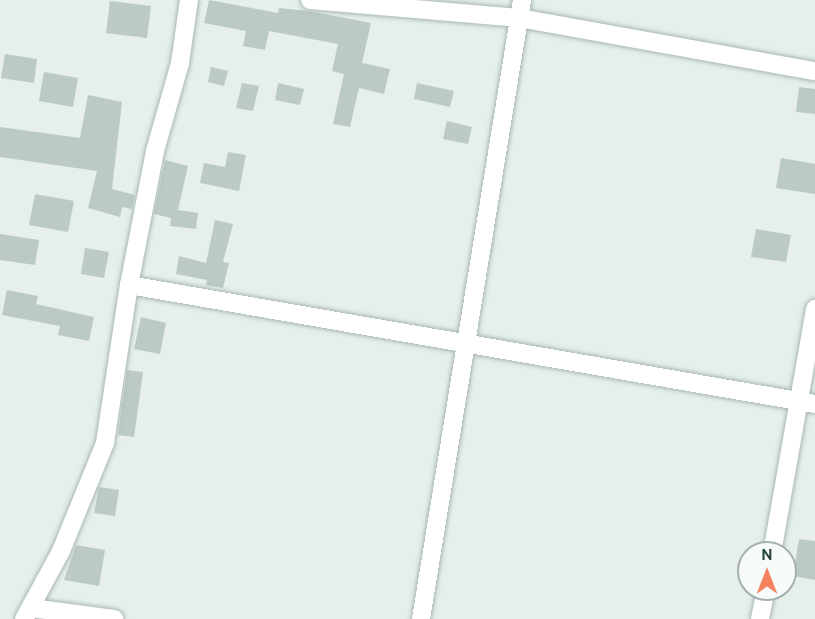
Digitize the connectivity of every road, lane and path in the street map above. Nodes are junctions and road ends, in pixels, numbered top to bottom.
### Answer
1 (189, 0) edge
2 (310, 0) edge
3 (521, 9) edge
4 (815, 71) edge
5 (129, 285) junction
6 (815, 309) edge
7 (464, 345) junction
8 (807, 402) edge
9 (775, 541) edge
10 (764, 601) edge
11 (27, 614) edge
12 (114, 619) edge
13 (421, 619) edge
14 (760, 619) edge

1 - 5 street
2 - 3 street
3 - 4 street
3 - 7 street
5 - 7 street
5 - 11 street
6 - 8 street
7 - 8 street
7 - 13 street
8 - 9 street
10 - 14 street
11 - 12 street

